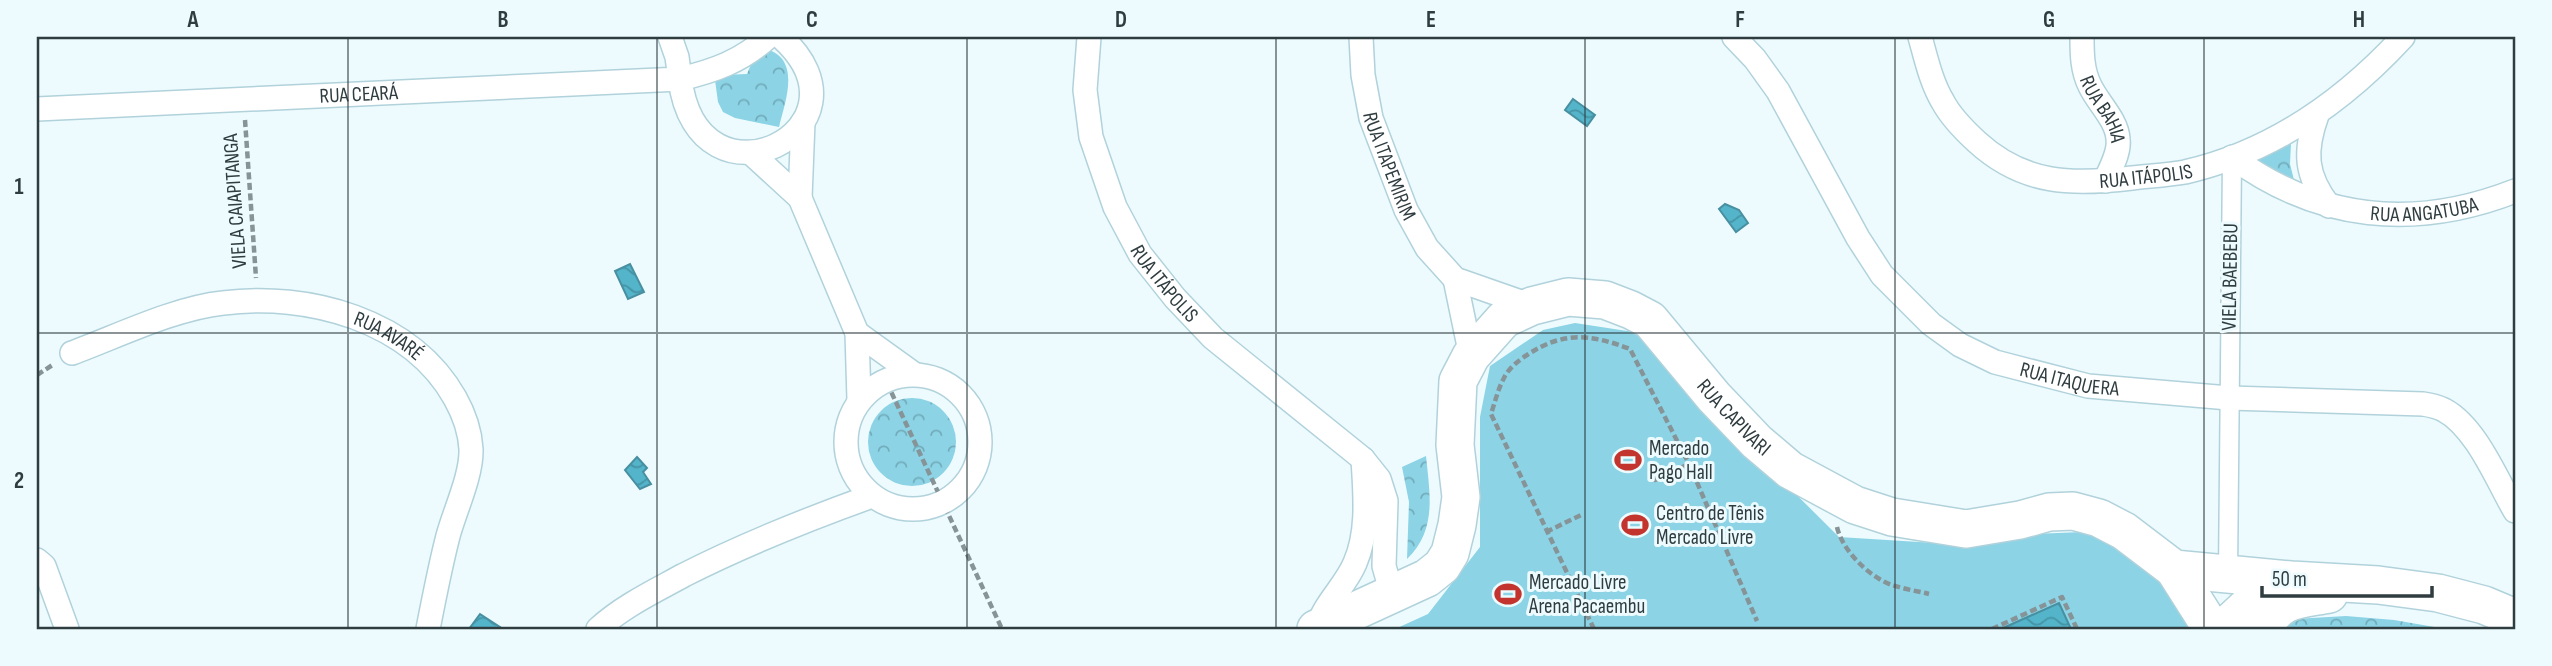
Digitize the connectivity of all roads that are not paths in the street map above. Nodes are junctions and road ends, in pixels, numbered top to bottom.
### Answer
1 (670, 37) edge
2 (768, 37) edge
3 (781, 37) edge
4 (1088, 37) edge
5 (1361, 37) edge
6 (1734, 37) edge
7 (1920, 37) edge
8 (2082, 37) edge
9 (2403, 37) edge
10 (680, 79) junction
11 (37, 109) edge
12 (2318, 115) junction
13 (803, 122) junction
14 (752, 154) junction
15 (2232, 157) junction
16 (2105, 181) junction
17 (2515, 191) edge
18 (800, 198) junction
19 (2329, 206) junction
20 (1455, 279) junction
21 (1532, 306) junction
22 (857, 333) junction
23 (72, 353) dead end
24 (1472, 356) junction
25 (914, 374) junction
26 (2229, 398) junction
27 (859, 400) junction
28 (1363, 460) junction
29 (872, 496) junction
30 (2515, 511) edge
31 (41, 563) edge
32 (2174, 569) junction
33 (2228, 574) junction
34 (2291, 580) junction
35 (2378, 585) junction
36 (1392, 594) junction
37 (37, 598) edge
38 (2515, 618) edge
39 (67, 629) edge
40 (428, 629) edge
41 (598, 629) edge
42 (1316, 629) edge
43 (2212, 629) edge
44 (2222, 629) edge
45 (2263, 629) edge

1 - 10 street
2 - 10 street, RUA CEARÁ
3 - 13 street
4 - 28 street, RUA ITÁPOLIS
5 - 20 street, RUA ITAPEMIRIM
6 - 26 street, RUA ITAQUERA
7 - 16 street, RUA ITÁPOLIS
8 - 16 street, RUA BAHIA
9 - 12 street, RUA ITÁPOLIS
10 - 11 street, RUA CEARÁ
10 - 14 street
12 - 15 street, RUA ITÁPOLIS
12 - 19 street
13 - 14 street
13 - 18 street
14 - 18 street
15 - 16 street, RUA ITÁPOLIS
15 - 19 street, RUA ANGATUBA
15 - 26 street, VIELA BAEBEBU
17 - 19 street, RUA ANGATUBA
18 - 22 street
20 - 21 street, RUA ITAPEMIRIM
20 - 24 street, RUA ITAPEMIRIM
21 - 24 main road, RUA CAPIVARI
21 - 32 main road, RUA CAPIVARI
22 - 25 street
22 - 27 street
23 - 40 street, RUA AVARÉ
24 - 36 main road, RUA CAPIVARI
25 - 27 street
25 - 29 street
26 - 30 street, RUA ITAQUERA
26 - 33 street, VIELA BAEBEBU
27 - 29 street
28 - 36 street, RUA ITÁPOLIS
28 - 42 street
29 - 41 street
31 - 37 street
31 - 39 street
32 - 33 main road
32 - 43 main road
33 - 34 main road
34 - 35 main road
34 - 44 main road
35 - 38 main road
35 - 45 main road
36 - 42 main road

